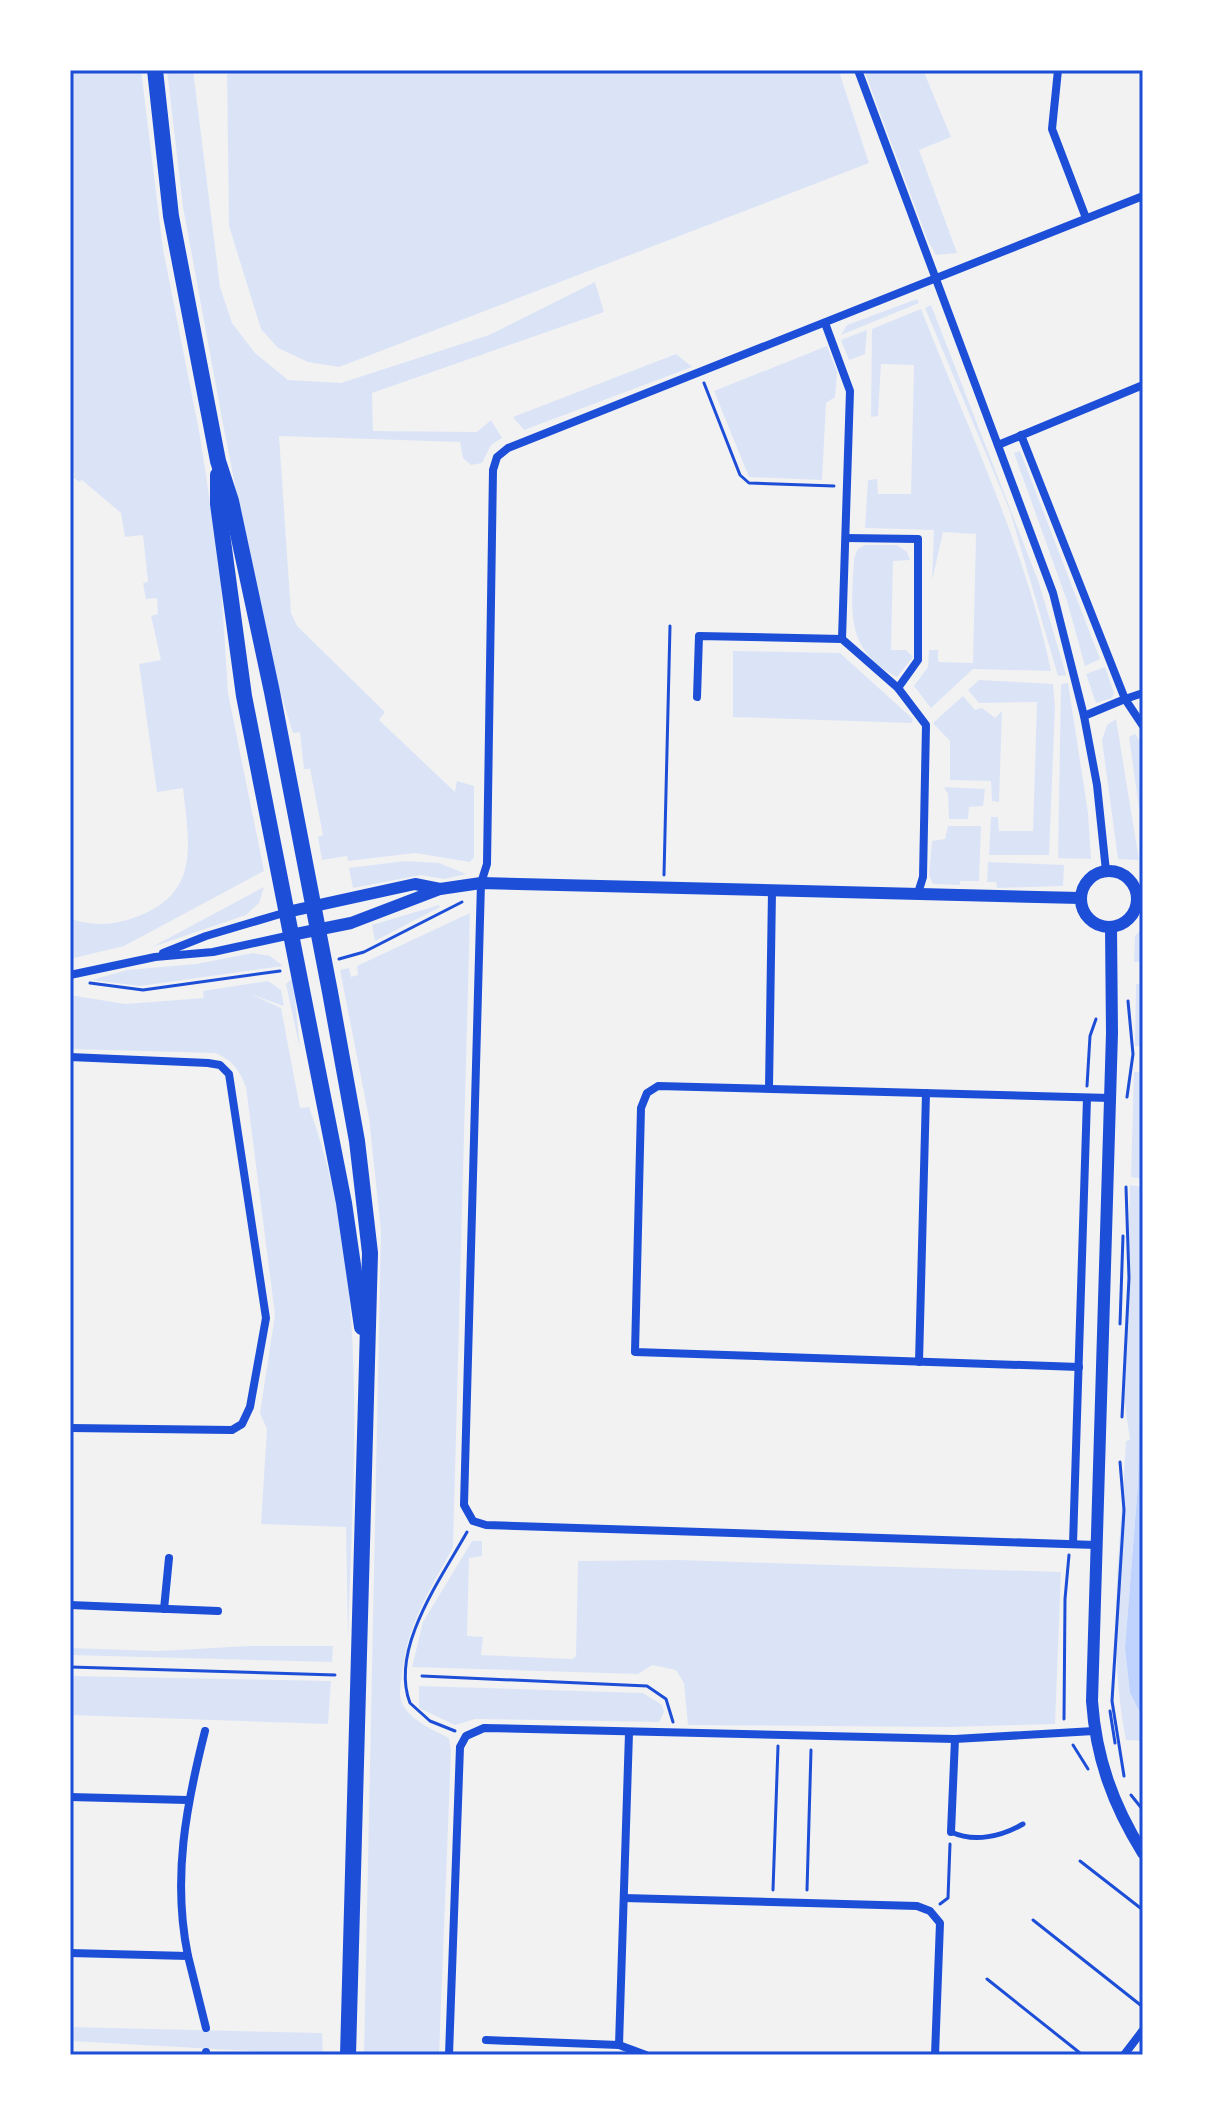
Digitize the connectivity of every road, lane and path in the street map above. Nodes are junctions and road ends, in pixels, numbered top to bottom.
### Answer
1 (155, 70) edge
2 (858, 70) edge
3 (1058, 70) edge
4 (1143, 196) edge
5 (1086, 218) junction
6 (933, 278) junction
7 (825, 323) junction
8 (699, 372) junction
9 (1143, 385) edge
10 (1021, 435) junction
11 (998, 445) junction
12 (218, 461) junction
13 (847, 486) junction
14 (846, 538) junction
15 (670, 626) dead end
16 (842, 639) junction
17 (898, 688) junction
18 (1143, 693) edge
19 (697, 697) dead end
20 (1125, 699) junction
21 (1084, 716) junction
22 (1143, 726) edge
23 (1106, 871) junction
24 (481, 883) junction
25 (440, 889) junction
26 (664, 889) junction
27 (772, 891) junction
28 (918, 893) junction
29 (1080, 898) junction
30 (1140, 900) edge
31 (313, 906) junction
32 (287, 912) junction
33 (1111, 927) junction
34 (318, 930) junction
35 (291, 935) junction
36 (155, 957) junction
37 (70, 975) edge
38 (1100, 1012) dead end
39 (70, 1057) edge
40 (769, 1088) junction
41 (926, 1093) junction
42 (1087, 1098) junction
43 (1110, 1098) junction
44 (1126, 1187) dead end
45 (919, 1362) junction
46 (1079, 1367) junction
47 (368, 1379) junction
48 (1122, 1417) dead end
49 (70, 1428) edge
50 (1114, 1476) dead end
51 (473, 1521) junction
52 (1073, 1544) junction
53 (1096, 1545) junction
54 (169, 1558) dead end
55 (70, 1605) edge
56 (164, 1609) junction
57 (218, 1611) dead end
58 (1110, 1621) dead end
59 (70, 1667) edge
60 (335, 1675) dead end
61 (422, 1676) dead end
62 (205, 1731) dead end
63 (1094, 1731) junction
64 (629, 1733) junction
65 (674, 1733) junction
66 (466, 1736) junction
67 (779, 1737) junction
68 (811, 1738) junction
69 (955, 1739) junction
70 (1119, 1782) dead end
71 (1126, 1782) dead end
72 (1122, 1789) dead end
73 (1129, 1790) dead end
74 (70, 1797) edge
75 (187, 1800) junction
76 (1128, 1803) dead end
77 (1143, 1810) edge
78 (1023, 1824) dead end
79 (951, 1832) junction
80 (1143, 1853) edge
81 (1080, 1861) dead end
82 (624, 1898) junction
83 (773, 1902) junction
84 (807, 1903) junction
85 (1143, 1910) edge
86 (930, 1911) junction
87 (1033, 1920) dead end
88 (70, 1953) edge
89 (188, 1956) junction
90 (987, 1979) dead end
91 (1143, 2007) edge
92 (206, 2028) dead end
93 (1143, 2030) edge
94 (486, 2040) dead end
95 (619, 2045) junction
96 (1080, 2053) edge
97 (348, 2055) edge
98 (449, 2055) edge
99 (646, 2055) edge
100 (935, 2055) edge
101 (1124, 2055) edge

1 - 12 main road
2 - 6 street
3 - 5 street
4 - 5 street
5 - 6 street
6 - 7 street
6 - 11 street
7 - 8 street
7 - 13 street
8 - 13 path
8 - 24 street
9 - 10 street
10 - 11 street
10 - 20 street
11 - 21 street
12 - 31 main road
12 - 32 main road
13 - 14 street
14 - 16 street
14 - 17 street
15 - 26 path
16 - 17 street
16 - 19 street
17 - 28 street
18 - 20 street
20 - 21 street
20 - 22 street
21 - 23 street
23 - 29 street
23 - 30 street
24 - 25 street
24 - 26 street
24 - 51 street
25 - 31 street
25 - 34 street
26 - 27 street
27 - 28 street
27 - 40 street
28 - 29 street
29 - 33 street
30 - 33 street
31 - 32 street
31 - 34 main road
32 - 35 main road
32 - 36 street
33 - 43 street
34 - 35 street
34 - 47 main road
35 - 36 street
35 - 47 main road
36 - 37 street
38 - 42 path
39 - 49 street
40 - 41 street
40 - 45 street
41 - 42 street
41 - 45 street
42 - 43 street
42 - 46 street
43 - 53 street
44 - 48 path
45 - 46 street
46 - 52 street
47 - 97 main road
50 - 71 path
51 - 52 street
51 - 66 path
52 - 53 street
53 - 63 street
54 - 56 street
55 - 56 street
56 - 57 street
58 - 70 path
59 - 60 path
61 - 65 path
62 - 75 street
63 - 69 street
63 - 80 street
64 - 65 street
64 - 66 street
64 - 82 street
65 - 67 street
66 - 98 street
67 - 68 street
67 - 83 path
68 - 69 street
68 - 84 path
69 - 79 street
72 - 76 path
73 - 77 path
74 - 75 street
75 - 89 street
78 - 79 lane
79 - 86 path
81 - 85 path
82 - 83 street
82 - 95 street
83 - 84 street
84 - 86 street
86 - 100 street
87 - 91 path
88 - 89 street
89 - 92 street
90 - 96 path
93 - 101 street
94 - 95 street
95 - 99 street

